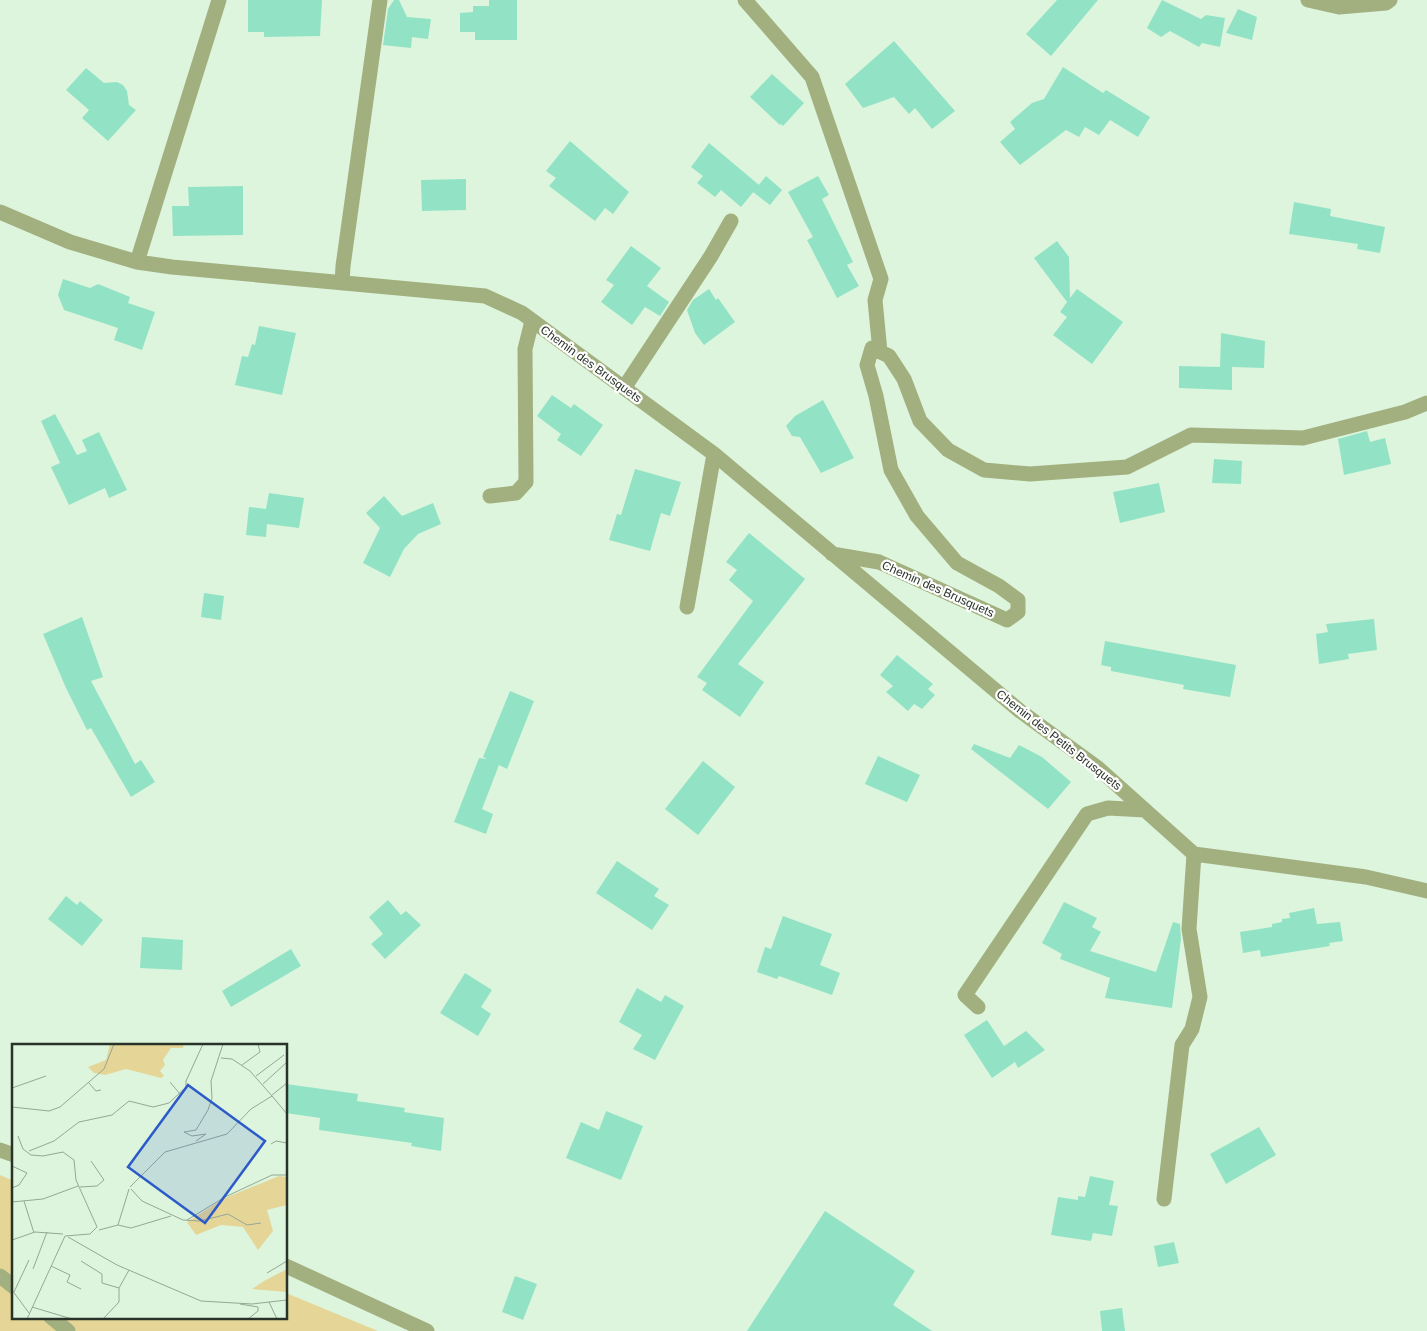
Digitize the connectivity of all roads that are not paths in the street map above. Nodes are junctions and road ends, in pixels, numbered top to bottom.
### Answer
1 (219, 0) edge
2 (380, 0) edge
3 (745, 0) edge
4 (1308, 0) edge
5 (1390, 0) edge
6 (0, 212) edge
7 (730, 221) dead end
8 (137, 262) junction
9 (342, 283) junction
10 (532, 320) junction
11 (880, 352) junction
12 (624, 388) junction
13 (1427, 403) edge
14 (714, 454) junction
15 (490, 496) dead end
16 (832, 554) junction
17 (687, 607) dead end
18 (1145, 810) junction
19 (1194, 854) junction
20 (1427, 891) edge
21 (978, 1008) dead end
22 (0, 1150) edge
23 (12, 1154) edge
24 (1164, 1199) dead end
25 (288, 1267) edge
26 (0, 1276) edge
27 (12, 1285) edge
28 (52, 1318) edge
29 (68, 1331) edge
30 (427, 1331) edge

1 - 8 street
2 - 9 street
3 - 11 street
4 - 5 street
6 - 8 street, Chemin des Brusquets
7 - 12 street
8 - 9 street, Chemin des Brusquets
9 - 10 street, Chemin des Brusquets
10 - 12 street, Chemin des Brusquets
10 - 15 street
11 - 13 street
11 - 16 street, Chemin des Brusquets
12 - 14 street, Chemin des Brusquets
14 - 16 street, Chemin des Brusquets
14 - 17 street
16 - 18 street, Chemin des Petits Brusquets
18 - 19 street, Chemin des Petits Brusquets
18 - 21 street
19 - 20 street
19 - 24 street
22 - 23 street
25 - 30 street
26 - 27 street
28 - 29 street

